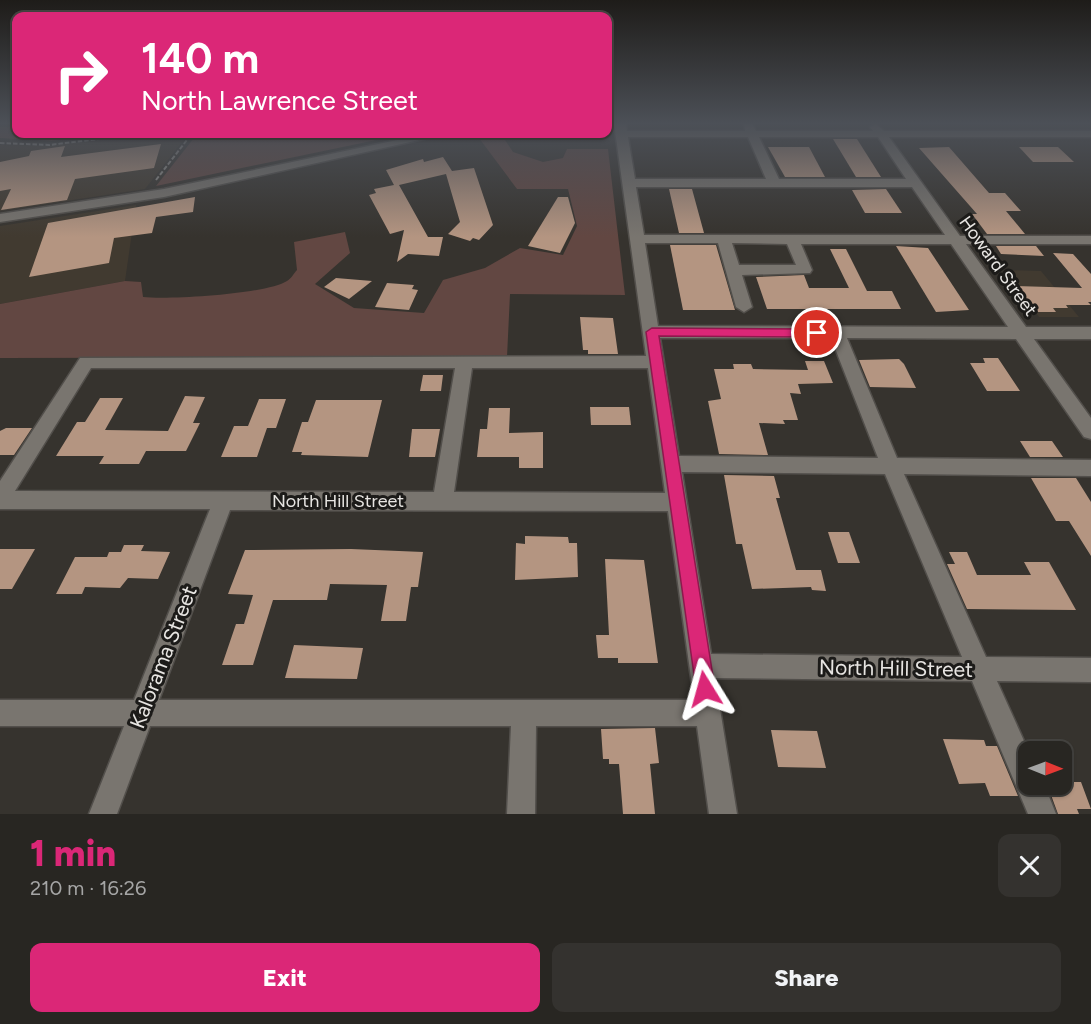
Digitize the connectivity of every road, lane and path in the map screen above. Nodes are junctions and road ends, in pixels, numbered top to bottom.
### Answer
1 (171, 161) edge
2 (314, 161) edge
3 (626, 161) edge
4 (764, 161) edge
5 (900, 161) edge
6 (629, 183) junction
7 (774, 183) junction
8 (915, 183) junction
9 (152, 185) dead end
10 (0, 219) edge
11 (637, 239) junction
12 (724, 240) junction
13 (793, 240) junction
14 (955, 240) junction
15 (1091, 240) edge
16 (733, 270) junction
17 (744, 307) dead end
18 (652, 332) junction
19 (837, 333) junction
20 (1022, 333) junction
21 (1091, 333) edge
22 (464, 362) junction
23 (657, 362) junction
24 (1091, 432) edge
25 (671, 464) junction
26 (891, 466) junction
27 (1091, 468) edge
28 (0, 499) edge
29 (223, 501) junction
30 (443, 502) junction
31 (676, 502) junction
32 (702, 666) junction
33 (981, 669) junction
34 (1091, 670) edge
35 (0, 713) edge
36 (141, 713) junction
37 (524, 713) junction
38 (709, 713) junction
39 (1018, 758) edge
40 (1034, 795) edge
41 (102, 814) edge
42 (521, 814) edge
43 (723, 814) edge
44 (1042, 814) edge

1 - 9 path
2 - 10 street
3 - 6 street
4 - 7 street
5 - 8 street, Howard Street
6 - 7 street
6 - 11 street
7 - 8 street
8 - 14 street, Howard Street
11 - 12 street
11 - 18 street
12 - 13 street
12 - 16 street
13 - 14 street
13 - 16 street
14 - 15 street
14 - 20 street, Howard Street
16 - 17 street
18 - 19 street
18 - 23 street
19 - 20 street
19 - 26 street
20 - 21 street
20 - 24 street, Howard Street
22 - 23 street
22 - 28 street
22 - 30 street
23 - 25 street
25 - 26 street
25 - 31 street
26 - 27 street
26 - 33 street
28 - 29 street, North Hill Street
29 - 30 street, North Hill Street
29 - 36 street, Kalorama Street
30 - 31 street, North Hill Street
31 - 32 street
32 - 33 street, North Hill Street
32 - 38 street
33 - 34 street, North Hill Street
33 - 39 street
35 - 36 street
36 - 37 street
36 - 41 street, Kalorama Street
37 - 38 street
37 - 42 street
38 - 43 street
40 - 44 street

